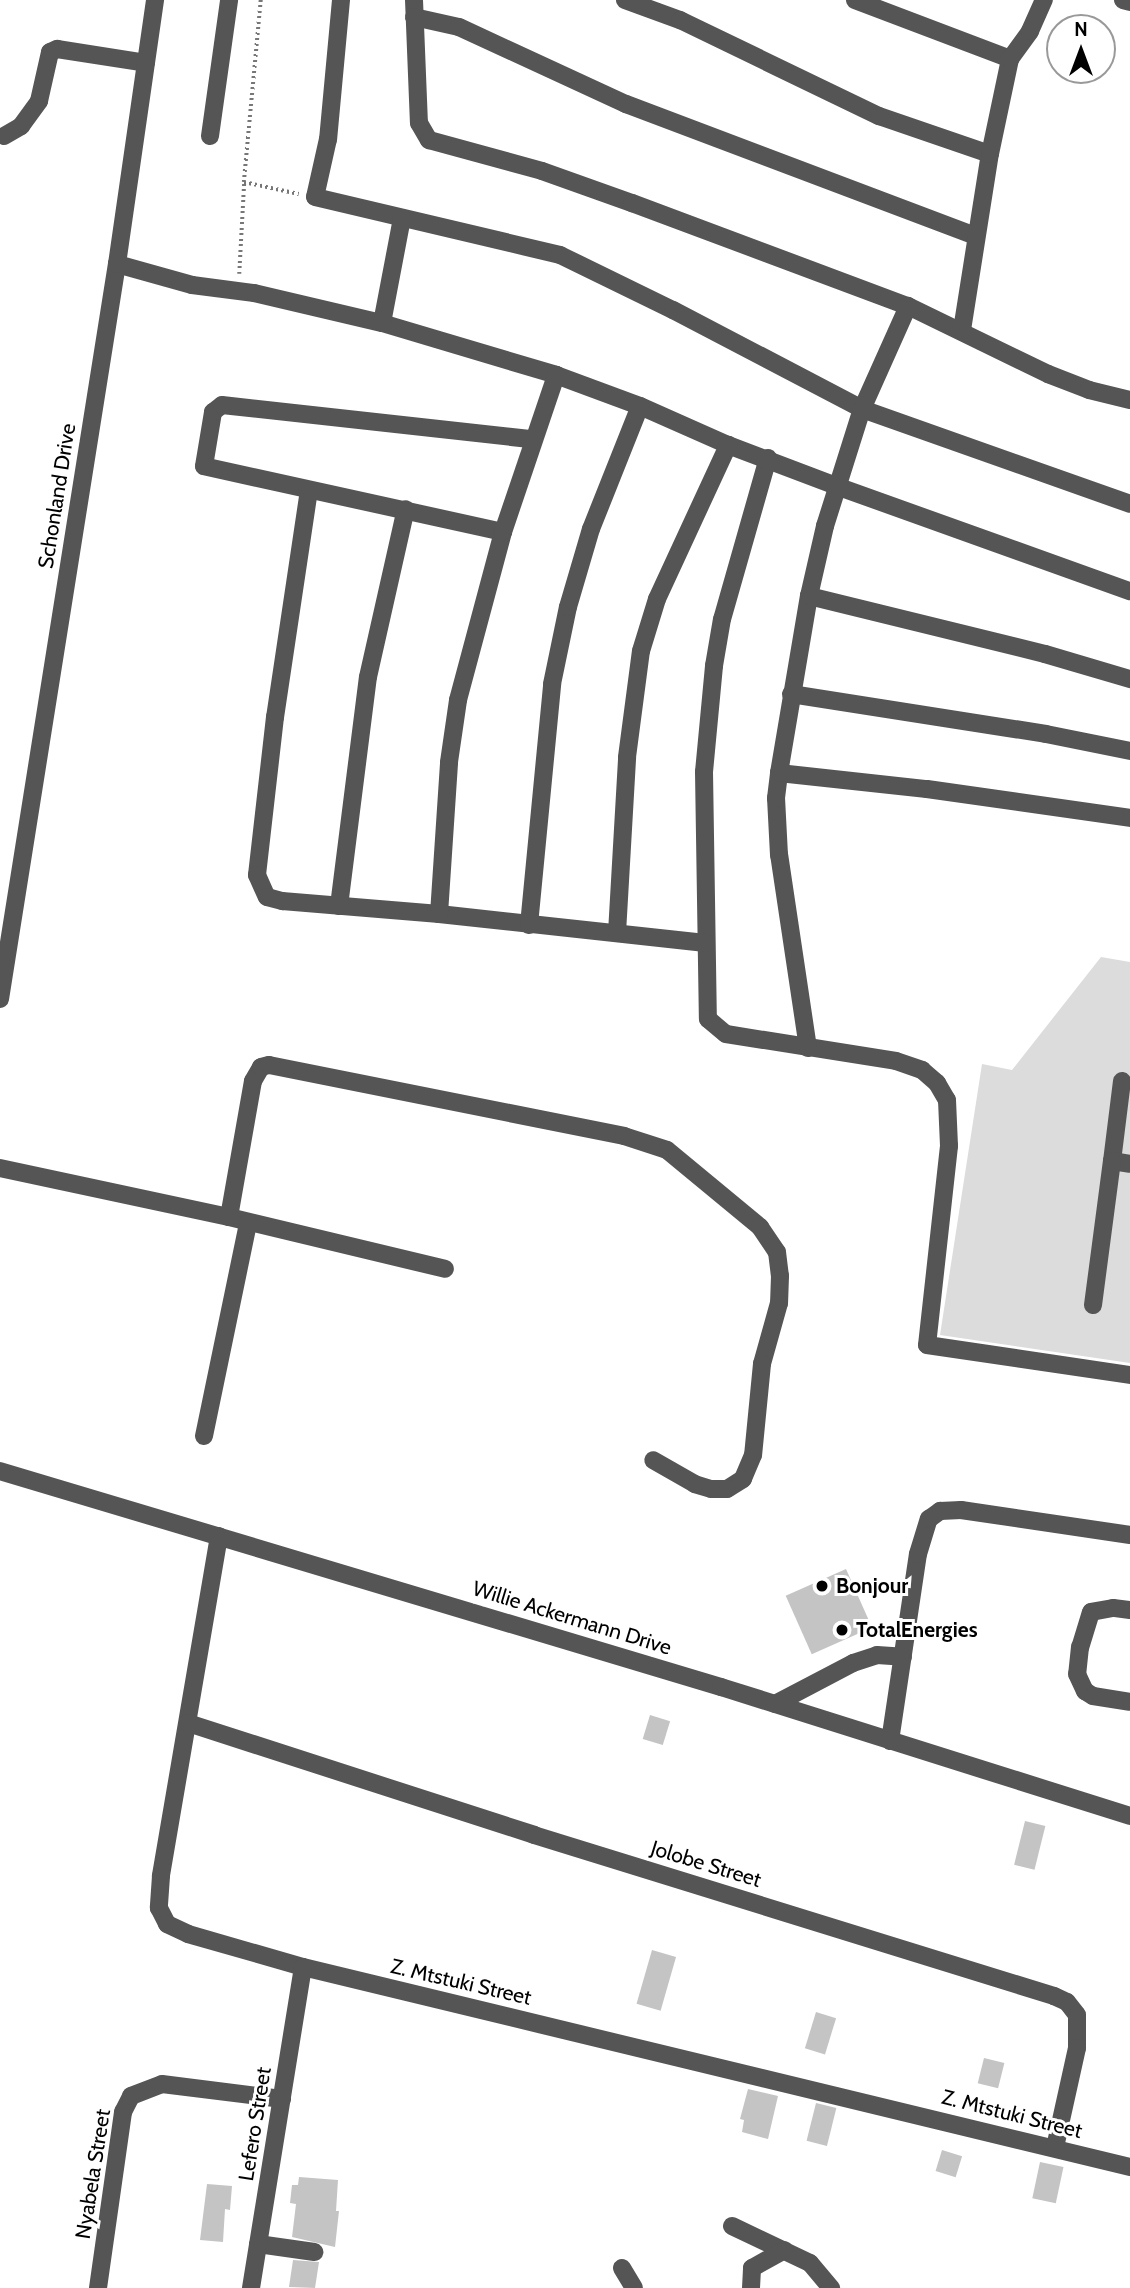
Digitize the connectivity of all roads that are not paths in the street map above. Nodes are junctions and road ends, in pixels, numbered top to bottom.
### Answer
1 (156, 0) edge
2 (229, 0) edge
3 (341, 0) edge
4 (625, 0) edge
5 (855, 0) edge
6 (1044, 0) edge
7 (1123, 0) edge
8 (1130, 2) edge
9 (414, 8) edge
10 (1010, 59) junction
11 (146, 63) junction
12 (4, 136) dead end
13 (210, 136) dead end
14 (990, 154) junction
15 (402, 218) junction
16 (976, 236) junction
17 (117, 264) junction
18 (908, 306) junction
19 (382, 323) junction
20 (962, 330) junction
21 (556, 376) junction
22 (1130, 400) edge
23 (640, 406) junction
24 (862, 409) junction
25 (532, 439) junction
26 (728, 445) junction
27 (768, 458) junction
28 (839, 487) junction
29 (309, 490) junction
30 (1130, 504) edge
31 (406, 509) junction
32 (503, 532) junction
33 (1130, 591) edge
34 (809, 596) junction
35 (1130, 679) edge
36 (791, 694) junction
37 (1130, 751) edge
38 (779, 773) junction
39 (1130, 818) edge
40 (339, 906) junction
41 (439, 914) junction
42 (529, 925) junction
43 (617, 933) junction
44 (705, 943) junction
45 (0, 999) edge
46 (807, 1048) junction
47 (1122, 1081) dead end
48 (1121, 1163) edge
49 (0, 1168) edge
50 (229, 1217) junction
51 (248, 1223) junction
52 (445, 1269) dead end
53 (1093, 1305) dead end
54 (1130, 1375) edge
55 (204, 1436) dead end
56 (653, 1460) dead end
57 (0, 1471) edge
58 (1130, 1535) edge
59 (219, 1536) junction
60 (1130, 1610) edge
61 (903, 1657) junction
62 (1130, 1702) edge
63 (775, 1704) junction
64 (188, 1723) junction
65 (890, 1741) junction
66 (1130, 1816) edge
67 (303, 1967) junction
68 (282, 2099) junction
69 (1055, 2147) junction
70 (1130, 2168) edge
71 (732, 2226) dead end
72 (258, 2244) junction
73 (784, 2250) junction
74 (314, 2252) dead end
75 (622, 2268) dead end
76 (98, 2288) edge
77 (251, 2288) edge
78 (634, 2288) edge
79 (751, 2288) edge
80 (831, 2288) edge

1 - 11 street, Schonland Drive
2 - 13 street
3 - 15 street
4 - 14 street
5 - 10 street
6 - 10 street
7 - 8 street
9 - 16 street
9 - 18 street
10 - 14 street
11 - 12 street
11 - 17 street, Schonland Drive
14 - 16 street
15 - 19 street
15 - 24 street
16 - 20 street
17 - 19 street
17 - 45 street, Schonland Drive
18 - 20 street
18 - 24 street
19 - 21 street
20 - 22 street
21 - 23 street
21 - 25 street
23 - 26 street
23 - 42 street
24 - 28 street
24 - 30 street
25 - 29 street
25 - 32 street
26 - 27 street
26 - 43 street
27 - 28 street
27 - 44 street
28 - 33 street
28 - 34 street
29 - 31 street
29 - 40 street
31 - 32 street
31 - 40 street
32 - 41 street
34 - 35 street
34 - 36 street
36 - 37 street
36 - 38 street
38 - 39 street
38 - 46 street
40 - 41 street
41 - 42 street
42 - 43 street
43 - 44 street
44 - 46 street
46 - 54 street
47 - 48 street
48 - 53 street
49 - 50 street
50 - 51 street
50 - 56 street
51 - 52 street
51 - 55 street
57 - 59 street, Willie Ackermann Drive
58 - 61 street
59 - 63 street, Willie Ackermann Drive
59 - 64 street, Z. Mtstuki Street
60 - 62 street
61 - 63 street
61 - 65 street
63 - 65 street, Willie Ackermann Drive
64 - 67 street, Z. Mtstuki Street
64 - 69 street, Jolobe Street
65 - 66 street, Willie Ackermann Drive
67 - 68 street, Lefero Street
67 - 69 street, Z. Mtstuki Street
68 - 72 street, Lefero Street
68 - 76 street, Nyabela Street
69 - 70 street, Z. Mtstuki Street
71 - 73 street
72 - 74 street
72 - 77 street, Lefero Street
73 - 79 street
73 - 80 street
75 - 78 street

